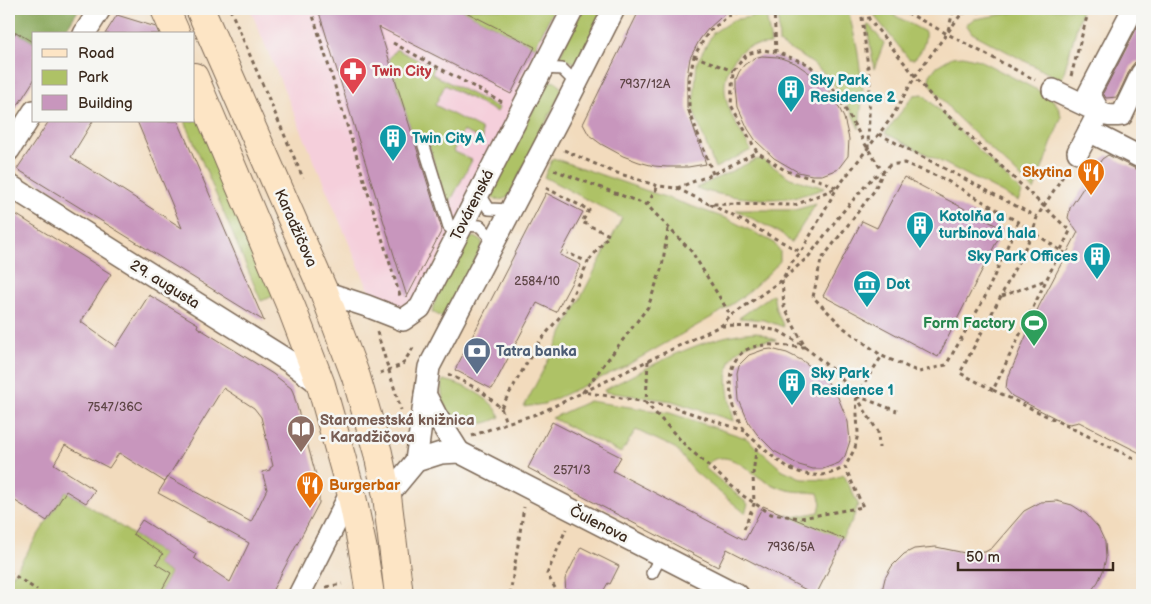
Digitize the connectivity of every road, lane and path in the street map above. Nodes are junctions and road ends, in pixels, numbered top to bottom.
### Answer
1 (100, 9) edge
2 (165, 9) edge
3 (200, 9) edge
4 (230, 9) edge
5 (311, 9) edge
6 (573, 9) edge
7 (614, 9) edge
8 (762, 9) edge
9 (774, 9) edge
10 (861, 9) edge
11 (866, 9) edge
12 (900, 9) edge
13 (954, 9) edge
14 (965, 9) edge
15 (1014, 9) edge
16 (1089, 9) edge
17 (1132, 9) edge
18 (962, 13) junction
19 (85, 32) edge
20 (175, 32) edge
21 (947, 34) junction
22 (393, 43) dead end
23 (776, 52) junction
24 (694, 56) junction
25 (542, 68) junction
26 (733, 71) junction
27 (1142, 73) edge
28 (916, 75) junction
29 (195, 79) edge
30 (576, 84) junction
31 (1053, 90) joint
32 (1075, 100) junction
33 (502, 102) dead end
34 (1099, 112) junction
35 (32, 114) edge
36 (1089, 131) junction
37 (879, 134) junction
38 (424, 146) dead end
39 (561, 149) dead end
40 (868, 149) junction
41 (9, 150) edge
42 (757, 152) junction
43 (1078, 152) joint
44 (1142, 158) edge
45 (552, 169) dead end
46 (883, 172) junction
47 (713, 174) junction
48 (303, 179) dead end
49 (9, 185) edge
50 (542, 186) dead end
51 (658, 186) junction
52 (676, 188) junction
53 (837, 188) junction
54 (479, 193) junction
55 (709, 204) junction
56 (647, 205) junction
57 (1044, 206) junction
58 (510, 210) junction
59 (1037, 217) junction
60 (1018, 222) junction
61 (456, 226) junction
62 (668, 229) junction
63 (1033, 232) junction
64 (494, 241) junction
65 (1060, 250) junction
66 (801, 252) junction
67 (567, 253) dead end
68 (1066, 254) dead end
69 (588, 262) junction
70 (782, 280) junction
71 (1046, 280) junction
72 (324, 292) junction
73 (1001, 296) junction
74 (402, 303) dead end
75 (367, 306) junction
76 (731, 316) junction
77 (722, 326) junction
78 (418, 341) dead end
79 (805, 347) junction
80 (882, 356) junction
81 (648, 362) junction
82 (389, 370) junction
83 (441, 370) dead end
84 (376, 373) dead end
85 (321, 385) junction
86 (993, 390) junction
87 (583, 392) junction
88 (425, 394) junction
89 (856, 396) junction
90 (646, 403) junction
91 (501, 408) junction
92 (897, 410) dead end
93 (404, 418) dead end
94 (506, 423) junction
95 (744, 431) junction
96 (757, 442) junction
97 (463, 445) junction
98 (879, 448) dead end
99 (1135, 459) dead end
100 (416, 461) junction
101 (845, 467) junction
102 (351, 492) junction
103 (387, 496) junction
104 (524, 503) dead end
105 (754, 504) junction
106 (568, 526) dead end
107 (744, 529) dead end
108 (9, 572) edge
109 (342, 584) dead end
110 (325, 588) dead end
111 (37, 590) dead end
112 (299, 595) edge
113 (370, 595) edge
114 (400, 595) edge
115 (510, 595) edge
116 (559, 595) edge
117 (738, 595) edge

1 - 19 street
2 - 20 main road
3 - 72 main road, Karadžičova
4 - 48 path
5 - 74 path
6 - 25 street, Továrenská
7 - 30 street
8 - 24 path
9 - 23 path
10 - 40 path
11 - 28 path
12 - 21 path
13 - 21 path
14 - 18 path
15 - 18 path
16 - 32 path
17 - 34 street
18 - 21 path
21 - 28 path
21 - 31 path
22 - 33 path
23 - 26 path
23 - 40 path
24 - 26 path
24 - 47 path
25 - 30 lane
25 - 54 street, Továrenská
26 - 42 path
27 - 34 street
28 - 37 path
28 - 57 path
29 - 85 main road
30 - 58 street
31 - 32 street
32 - 34 street
34 - 36 street
35 - 41 street
36 - 43 street
36 - 44 street
37 - 40 path
37 - 59 path
38 - 61 lane
39 - 51 path
40 - 46 path
40 - 53 path
42 - 47 path
42 - 53 path
43 - 57 path
45 - 56 path
46 - 60 path
46 - 70 path
46 - 80 path
47 - 52 path
49 - 85 street, 29. augusta
50 - 69 path
51 - 52 path
51 - 56 path
52 - 55 path
53 - 55 path
53 - 66 path
54 - 58 lane
54 - 61 street, Továrenská
55 - 66 path
56 - 62 path
57 - 59 path
57 - 65 path
58 - 64 street
59 - 63 path
60 - 63 path
60 - 80 path
61 - 64 lane
61 - 75 street, Továrenská
62 - 76 path
62 - 87 path
63 - 65 path
63 - 73 path
64 - 88 street
65 - 68 path
65 - 71 path
66 - 70 path
67 - 69 path
69 - 91 path
70 - 76 path
70 - 79 path
71 - 73 path
71 - 86 path
72 - 75 street, Továrenská
72 - 103 main road, Karadžičova
73 - 86 path
75 - 82 path
76 - 77 path
77 - 79 path
77 - 81 path
78 - 82 path
79 - 89 path
79 - 95 path
80 - 89 path
81 - 87 path
81 - 90 path
82 - 84 path
82 - 93 path
83 - 91 path
85 - 102 main road
86 - 99 path
87 - 90 path
87 - 94 path
88 - 97 street
88 - 100 street
89 - 92 path
89 - 98 path
89 - 101 path
90 - 95 path
90 - 105 path
91 - 94 path
94 - 97 path
95 - 96 path
96 - 101 path
96 - 105 path
97 - 100 street
97 - 117 street, Čulenova
100 - 103 street
101 - 105 path
102 - 112 street
102 - 113 main road
103 - 114 main road, Karadžičova
104 - 115 path
105 - 107 path
106 - 116 path
108 - 111 path
109 - 110 path

